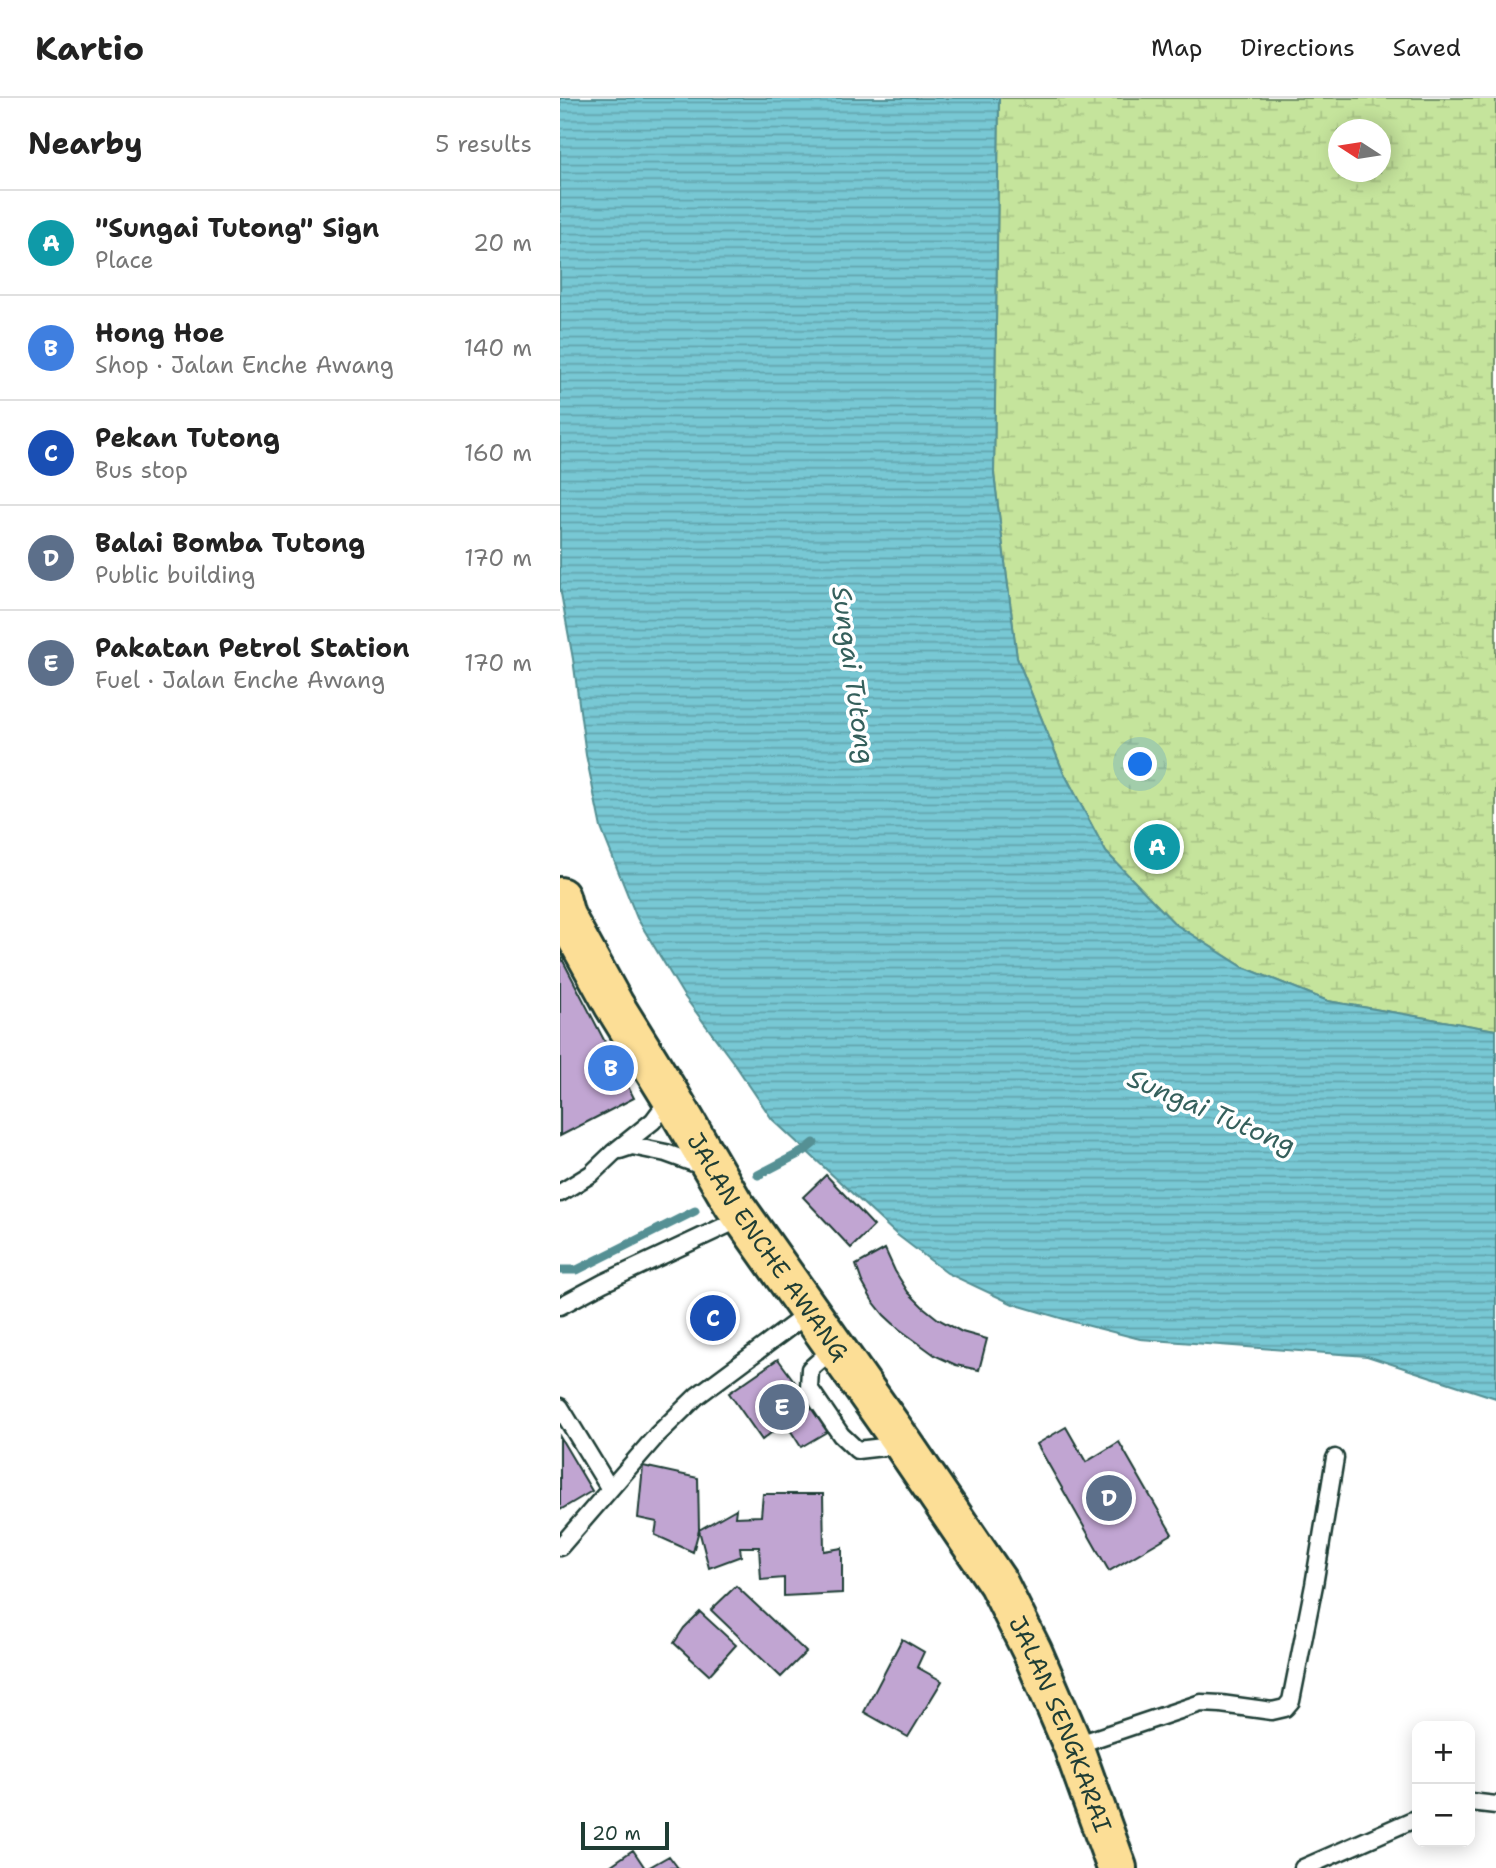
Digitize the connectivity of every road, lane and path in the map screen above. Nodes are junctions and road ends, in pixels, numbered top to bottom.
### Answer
1 (560, 897) edge
2 (671, 1097) junction
3 (613, 1153) junction
4 (560, 1192) edge
5 (737, 1210) junction
6 (560, 1306) edge
7 (810, 1312) junction
8 (560, 1407) edge
9 (1335, 1458) dead end
10 (610, 1489) junction
11 (581, 1522) junction
12 (560, 1535) edge
13 (560, 1547) edge
14 (998, 1583) joint
15 (1073, 1746) junction
16 (1475, 1803) edge
17 (1496, 1805) edge
18 (1412, 1820) edge
19 (1116, 1868) edge
20 (1303, 1868) edge

1 - 2 main road, JALAN ENCHE AWANG
2 - 3 lane
2 - 5 main road, JALAN ENCHE AWANG
3 - 4 lane
3 - 5 lane
5 - 6 lane
5 - 7 main road, JALAN ENCHE AWANG
7 - 10 lane
7 - 14 main road, JALAN ENCHE AWANG
8 - 10 lane
9 - 15 lane
10 - 11 lane
11 - 12 lane
11 - 13 lane
14 - 15 main road, JALAN SENGKARAI
15 - 19 main road, JALAN SENGKARAI
16 - 17 lane
18 - 20 lane

